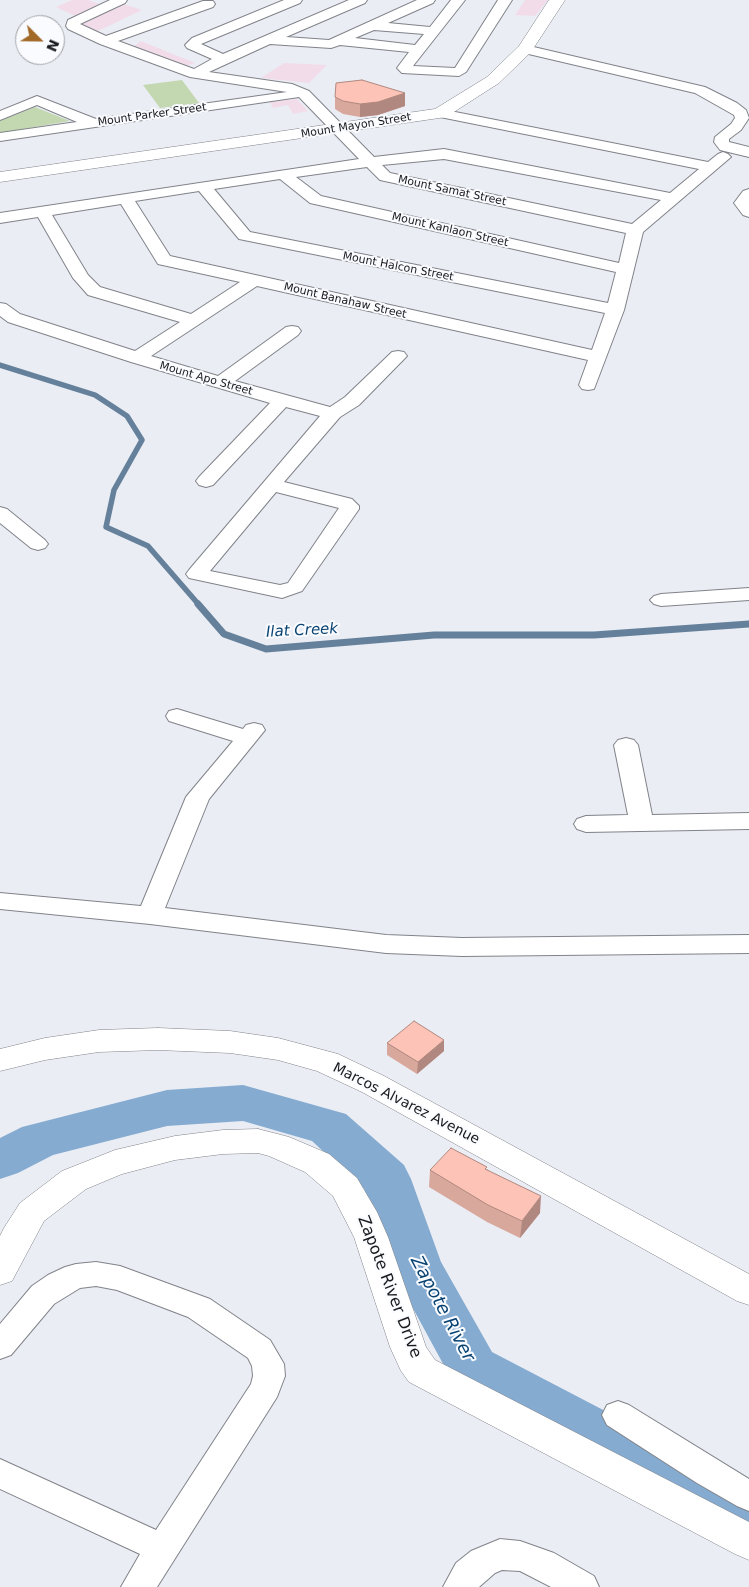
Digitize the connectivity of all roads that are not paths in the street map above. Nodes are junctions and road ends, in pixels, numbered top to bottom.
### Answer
1 (295, 0) edge
2 (360, 0) edge
3 (428, 0) edge
4 (458, 0) edge
5 (505, 0) edge
6 (557, 0) edge
7 (109, 2) edge
8 (208, 4) dead end
9 (374, 26) junction
10 (432, 31) junction
11 (270, 40) junction
12 (105, 41) junction
13 (340, 41) junction
14 (418, 49) junction
15 (525, 49) junction
16 (223, 59) junction
17 (194, 74) junction
18 (304, 94) junction
19 (440, 113) junction
20 (0, 116) edge
21 (94, 123) junction
22 (336, 129) junction
23 (0, 137) edge
24 (749, 152) edge
25 (369, 162) junction
26 (284, 175) junction
27 (0, 177) edge
28 (203, 186) junction
29 (749, 194) edge
30 (125, 198) junction
31 (673, 198) junction
32 (42, 212) junction
33 (749, 212) edge
34 (0, 218) edge
35 (635, 230) junction
36 (625, 269) junction
37 (254, 280) junction
38 (0, 308) edge
39 (614, 310) junction
40 (193, 320) junction
41 (292, 331) dead end
42 (398, 356) dead end
43 (598, 357) junction
44 (137, 358) junction
45 (220, 383) junction
46 (588, 384) dead end
47 (283, 400) junction
48 (333, 413) junction
49 (206, 481) dead end
50 (271, 485) junction
51 (0, 513) edge
52 (38, 544) dead end
53 (749, 594) edge
54 (661, 600) dead end
55 (177, 716) dead end
56 (250, 734) joint
57 (626, 745) dead end
58 (749, 821) edge
59 (642, 823) junction
60 (586, 824) dead end
61 (0, 901) edge
62 (150, 915) junction
63 (749, 944) edge
64 (0, 1060) edge
65 (0, 1271) edge
66 (749, 1291) edge
67 (0, 1346) edge
68 (618, 1415) dead end
69 (0, 1474) edge
70 (749, 1496) edge
71 (749, 1542) edge
72 (163, 1549) junction
73 (138, 1587) edge
74 (460, 1587) edge
75 (582, 1587) edge

1 - 16 street
2 - 11 street
3 - 9 street
4 - 10 street
5 - 14 street
6 - 15 street
7 - 12 street, Mount Samat Street
8 - 12 street
9 - 10 street
9 - 13 street
10 - 14 street
11 - 13 street
11 - 16 street
12 - 17 street, Mount Samat Street
13 - 14 street
15 - 19 street
15 - 24 street
16 - 17 street
17 - 18 street, Mount Samat Street
18 - 21 street, Mount Parker Street
18 - 22 street, Mount Samat Street
19 - 22 street, Mount Mayon Street
19 - 31 street, Mount Mayon Street
20 - 21 street
21 - 23 street, Mount Parker Street
22 - 25 street, Mount Samat Street
22 - 27 street, Mount Mayon Street
25 - 26 street
25 - 31 street
25 - 35 street, Mount Samat Street
26 - 28 street
26 - 36 street, Mount Kanlaon Street
28 - 30 street
28 - 39 street, Mount Halcon Street
29 - 33 street
30 - 32 street
30 - 37 street, Mount Banahaw Street
31 - 35 street
32 - 34 street
32 - 40 street
35 - 36 street
36 - 39 street
37 - 40 street
37 - 43 street, Mount Banahaw Street
38 - 44 street, Mount Apo Street
39 - 43 street
40 - 44 street
41 - 45 street
42 - 48 street
43 - 46 street
44 - 45 street, Mount Apo Street
45 - 47 street, Mount Apo Street
47 - 48 street, Mount Apo Street
47 - 49 street
48 - 50 street
50 - 50 street
51 - 52 street
53 - 54 street
55 - 56 street
56 - 62 street
57 - 59 street
58 - 59 street
59 - 60 street
61 - 62 street
62 - 63 street
64 - 66 street, Marcos Alvarez Avenue
65 - 71 street, Zapote River Drive
67 - 72 street
68 - 70 street
69 - 72 street
72 - 73 street
74 - 75 street

